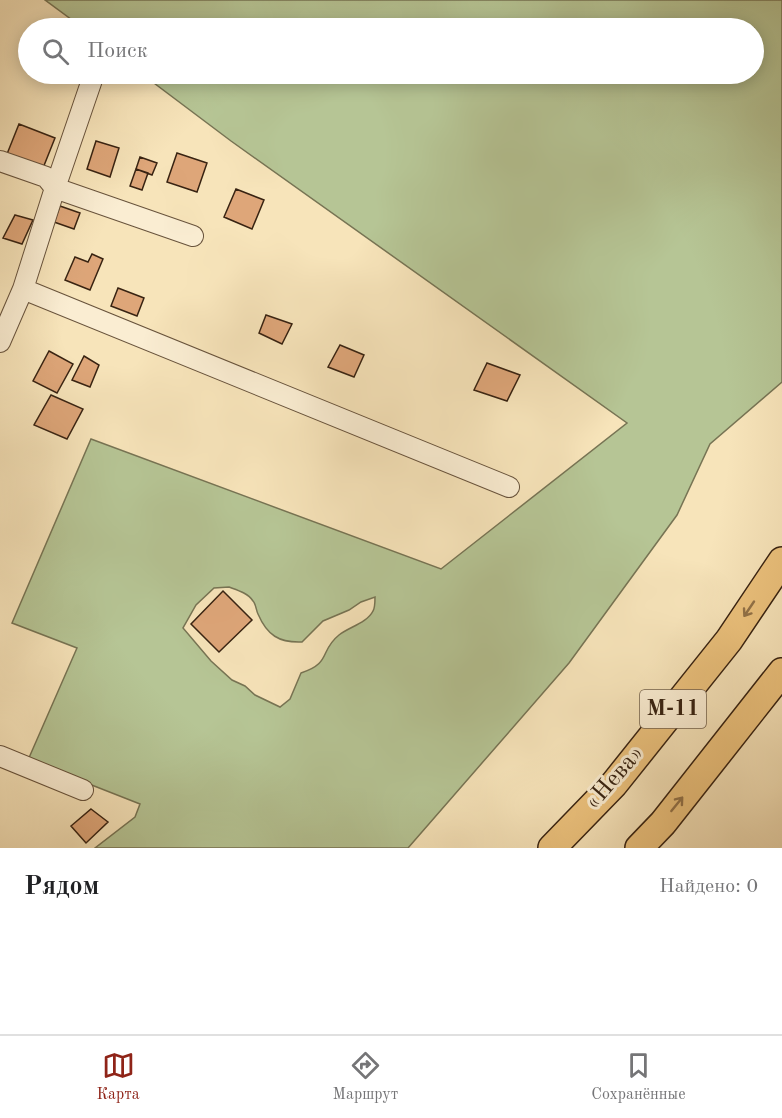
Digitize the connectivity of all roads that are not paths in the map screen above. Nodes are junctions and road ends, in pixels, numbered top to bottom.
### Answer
1 (91, 84) edge
2 (0, 161) edge
3 (55, 188) junction
4 (193, 236) dead end
5 (22, 289) junction
6 (0, 342) edge
7 (509, 487) dead end
8 (782, 561) edge
9 (782, 672) edge
10 (0, 756) edge
11 (83, 790) dead end
12 (552, 848) edge
13 (639, 848) edge

1 - 3 street
2 - 3 street
3 - 4 street
3 - 5 street
5 - 6 street
5 - 7 street
8 -> 12 highway, «Нева» / М-11
13 -> 9 highway, М-11
10 - 11 street

